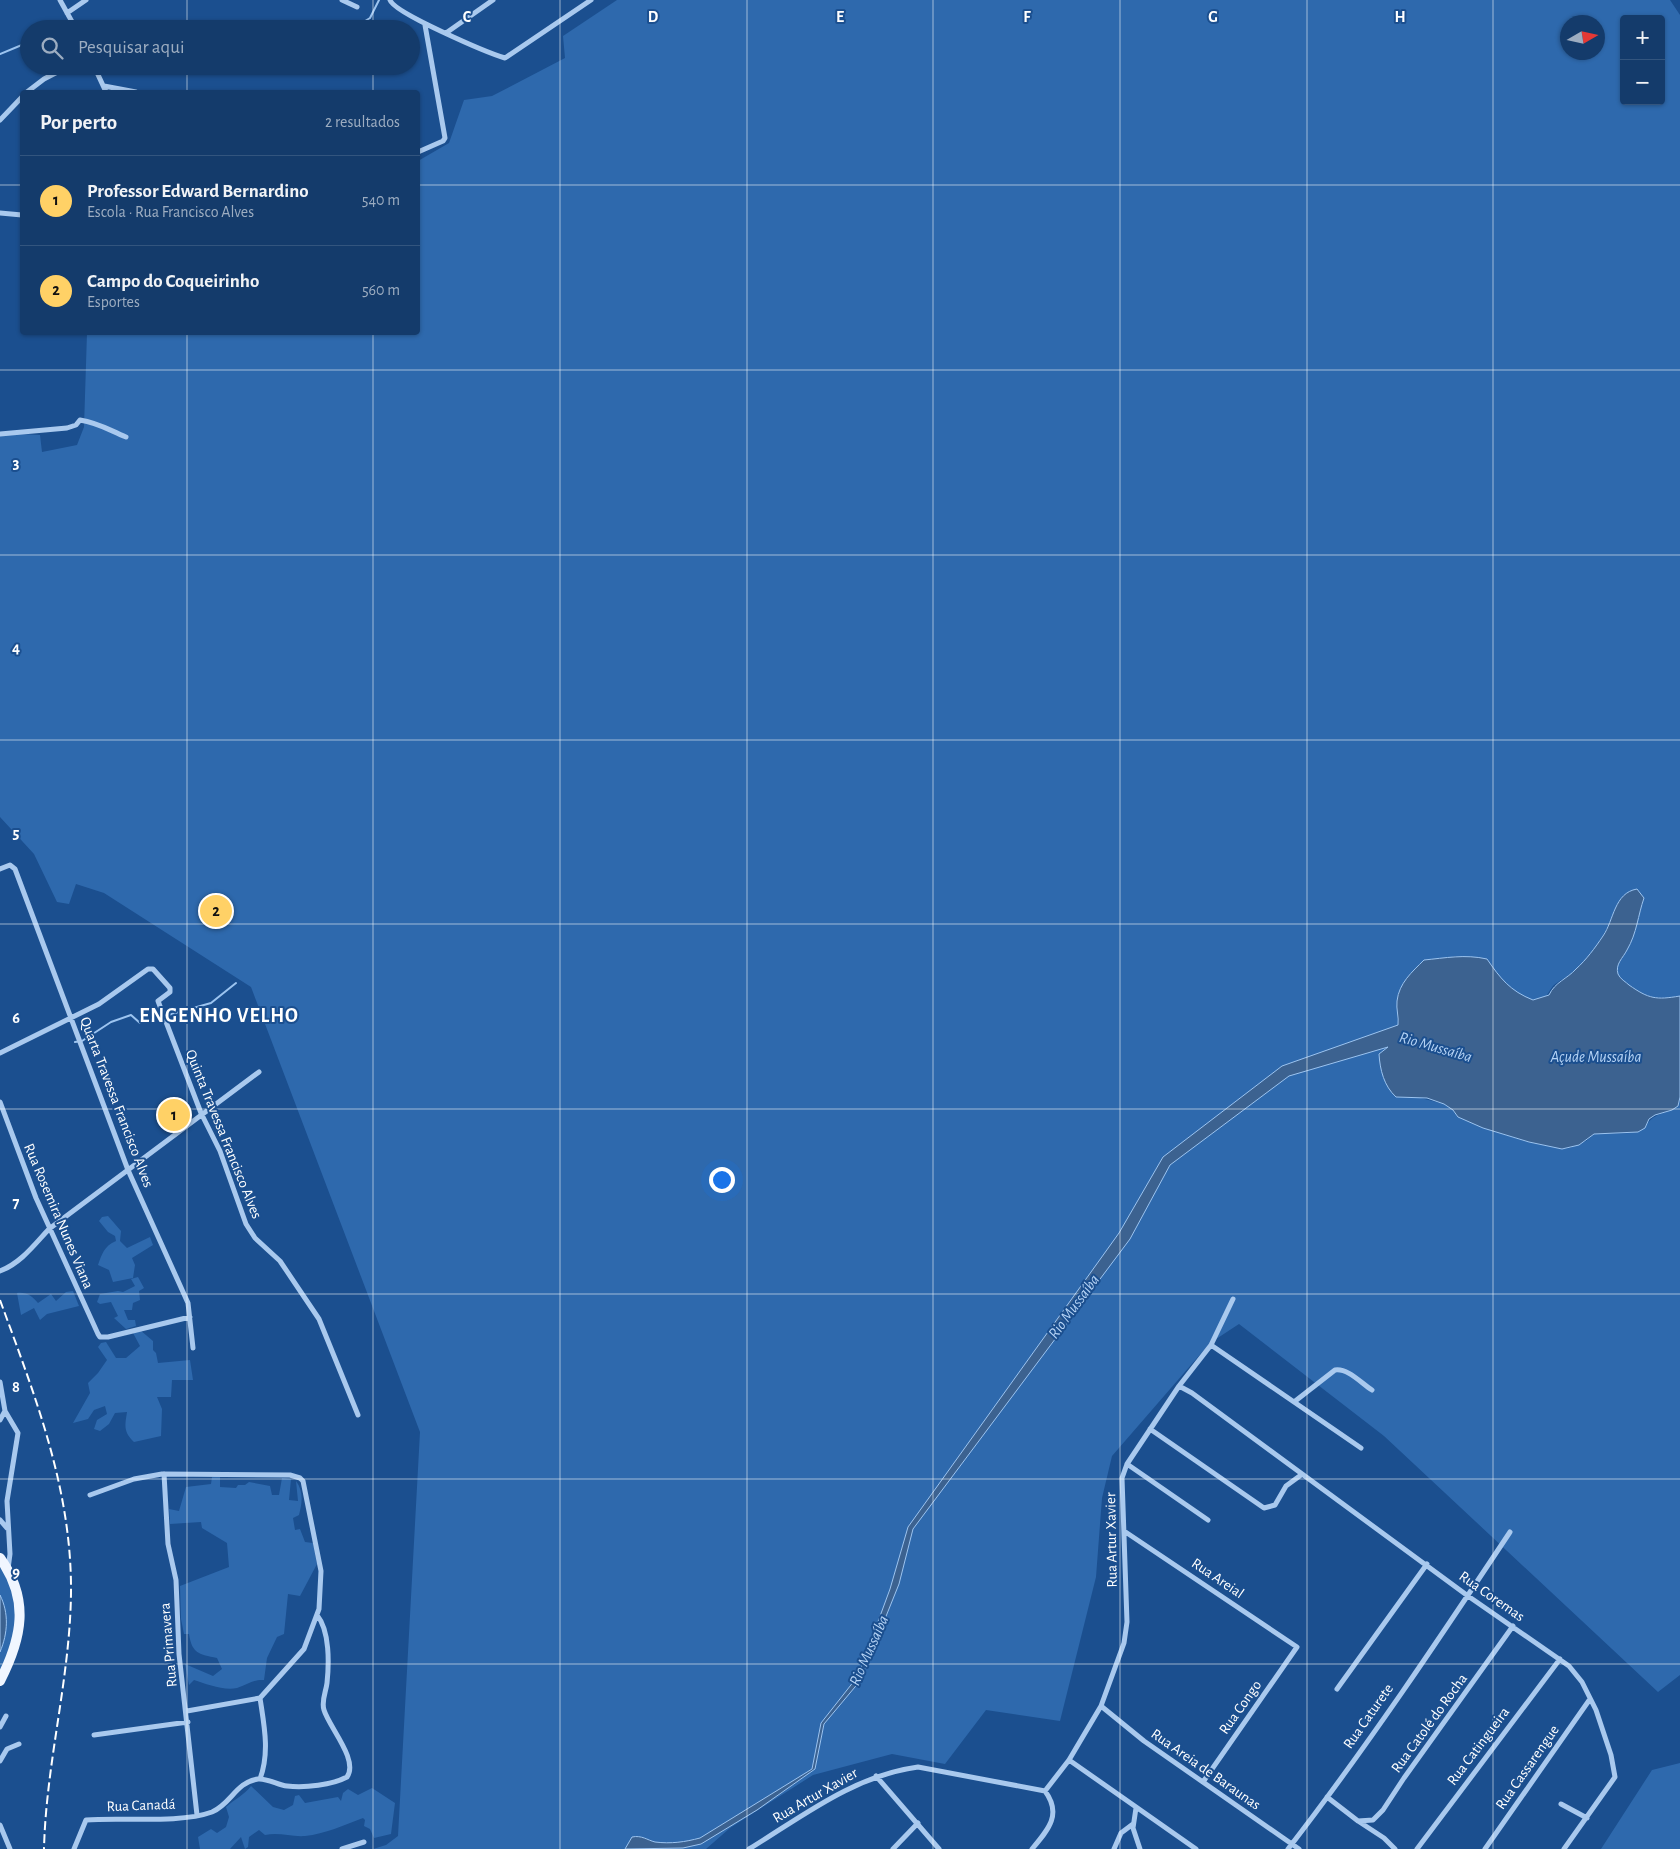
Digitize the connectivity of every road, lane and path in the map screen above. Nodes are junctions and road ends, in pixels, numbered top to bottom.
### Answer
1 (60, 0) edge
2 (86, 0) edge
3 (342, 0) edge
4 (390, 0) edge
5 (493, 0) edge
6 (591, 0) edge
7 (357, 7) dead end
8 (67, 13) junction
9 (71, 20) edge
10 (417, 20) edge
11 (420, 22) edge
12 (425, 25) junction
13 (446, 32) junction
14 (52, 75) edge
15 (98, 75) edge
16 (104, 86) junction
17 (30, 90) edge
18 (105, 90) edge
19 (125, 90) edge
20 (20, 99) edge
21 (0, 120) edge
22 (420, 151) edge
23 (0, 213) edge
24 (20, 215) edge
25 (0, 434) edge
26 (126, 437) dead end
27 (0, 869) edge
28 (72, 1018) junction
29 (0, 1053) edge
30 (259, 1072) dead end
31 (0, 1102) edge
32 (201, 1113) junction
33 (128, 1170) junction
34 (49, 1229) junction
35 (0, 1271) edge
36 (1233, 1299) dead end
37 (190, 1318) junction
38 (1211, 1345) junction
39 (193, 1348) dead end
40 (0, 1382) edge
41 (1179, 1386) junction
42 (1372, 1390) dead end
43 (0, 1392) edge
44 (1294, 1402) junction
45 (5, 1411) junction
46 (358, 1415) dead end
47 (0, 1420) edge
48 (1150, 1429) junction
49 (1361, 1448) dead end
50 (1127, 1464) junction
51 (164, 1474) junction
52 (1301, 1475) junction
53 (90, 1495) dead end
54 (0, 1520) edge
55 (1208, 1520) dead end
56 (7, 1528) junction
57 (1124, 1531) junction
58 (1510, 1532) dead end
59 (0, 1558) edge
60 (1427, 1564) junction
61 (8, 1571) junction
62 (1468, 1596) junction
63 (317, 1615) junction
64 (1513, 1626) junction
65 (1297, 1647) joint
66 (1560, 1659) junction
67 (0, 1681) edge
68 (1337, 1689) dead end
69 (260, 1698) junction
70 (1590, 1699) junction
71 (1101, 1706) junction
72 (187, 1711) junction
73 (6, 1716) dead end
74 (188, 1722) junction
75 (0, 1727) edge
76 (94, 1735) dead end
77 (19, 1744) dead end
78 (1069, 1760) junction
79 (0, 1761) edge
80 (876, 1776) junction
81 (260, 1779) junction
82 (1204, 1782) junction
83 (1045, 1791) junction
84 (1327, 1797) junction
85 (1561, 1804) dead end
86 (1136, 1808) junction
87 (197, 1814) junction
88 (1587, 1818) junction
89 (1358, 1821) junction
90 (918, 1823) junction
91 (1133, 1824) junction
92 (0, 1825) edge
93 (364, 1842) dead end
94 (1292, 1844) junction
95 (10, 1849) edge
96 (74, 1849) edge
97 (342, 1849) edge
98 (751, 1849) edge
99 (893, 1849) edge
100 (939, 1849) edge
101 (1032, 1849) edge
102 (1114, 1849) edge
103 (1140, 1849) edge
104 (1196, 1849) edge
105 (1288, 1849) edge
106 (1299, 1849) edge
107 (1395, 1849) edge
108 (1417, 1849) edge
109 (1485, 1849) edge
110 (1564, 1849) edge

1 - 8 street
2 - 8 street
3 - 7 street
4 - 10 street
5 - 13 street
6 - 13 street
8 - 9 street
11 - 12 street
12 - 13 street
12 - 22 street
14 - 17 street
15 - 16 street
16 - 18 street
16 - 19 street
20 - 21 street
23 - 24 street
25 - 26 street
27 - 28 street, Quarta Travessa Francisco Alves
28 - 29 street
28 - 32 street, Quinta Travessa Francisco Alves
28 - 33 street, Quarta Travessa Francisco Alves
30 - 32 street
31 - 34 street, Rua Rosemira Nunes Viana
32 - 33 street
32 - 46 street, Quinta Travessa Francisco Alves
33 - 34 street
33 - 37 street, Quarta Travessa Francisco Alves
34 - 35 street
34 - 37 street, Rua Rosemira Nunes Viana
36 - 38 street, Rua Artur Xavier
37 - 39 street, Quarta Travessa Francisco Alves
38 - 41 street, Rua Artur Xavier
38 - 44 street
40 - 43 street
41 - 48 street, Rua Artur Xavier
41 - 52 street, Rua Coremas
42 - 44 street
43 - 45 street
44 - 49 street
45 - 47 street
45 - 56 street
48 - 50 street, Rua Artur Xavier
48 - 52 street
50 - 55 street
50 - 57 street, Rua Artur Xavier
51 - 53 street
51 - 63 street
51 - 72 street, Rua Primavera
52 - 60 street, Rua Coremas
54 - 56 street
56 - 61 street
57 - 65 street, Rua Areial
57 - 71 street, Rua Artur Xavier
58 - 62 street, Rua Caturete
59 - 61 main road
60 - 62 street, Rua Coremas
60 - 68 street
61 - 67 main road
62 - 64 street, Rua Coremas
62 - 84 street, Rua Caturete
63 - 69 street
63 - 81 street
64 - 66 street, Rua Coremas
64 - 89 street, Rua Catolé do Rocha
65 - 82 street, Rua Congo
66 - 70 street, Rua Coremas
66 - 108 street, Rua Catingueira
69 - 72 street
69 - 81 street
70 - 88 street, Rua Coremas
70 - 109 street, Rua Cassarengue
71 - 78 street, Rua Artur Xavier
71 - 82 street, Rua Areia de Baraunas
72 - 74 street, Rua Primavera
73 - 75 street
74 - 76 street
74 - 87 street, Rua Primavera
77 - 79 street
78 - 83 street, Rua Artur Xavier
78 - 86 street
80 - 83 street, Rua Artur Xavier
80 - 90 street
80 - 98 street, Rua Artur Xavier
81 - 87 street, Rua Canadá
82 - 94 street, Rua Areia de Baraunas
83 - 101 street
84 - 89 street
84 - 94 street, Rua Caturete
85 - 88 street
86 - 91 street
86 - 104 street
87 - 96 street, Rua Canadá
88 - 110 street
89 - 107 street
90 - 99 street
90 - 100 street
91 - 102 street
91 - 103 street
92 - 95 street
93 - 97 street
94 - 105 street, Rua Caturete
94 - 106 street, Rua Areia de Baraunas

